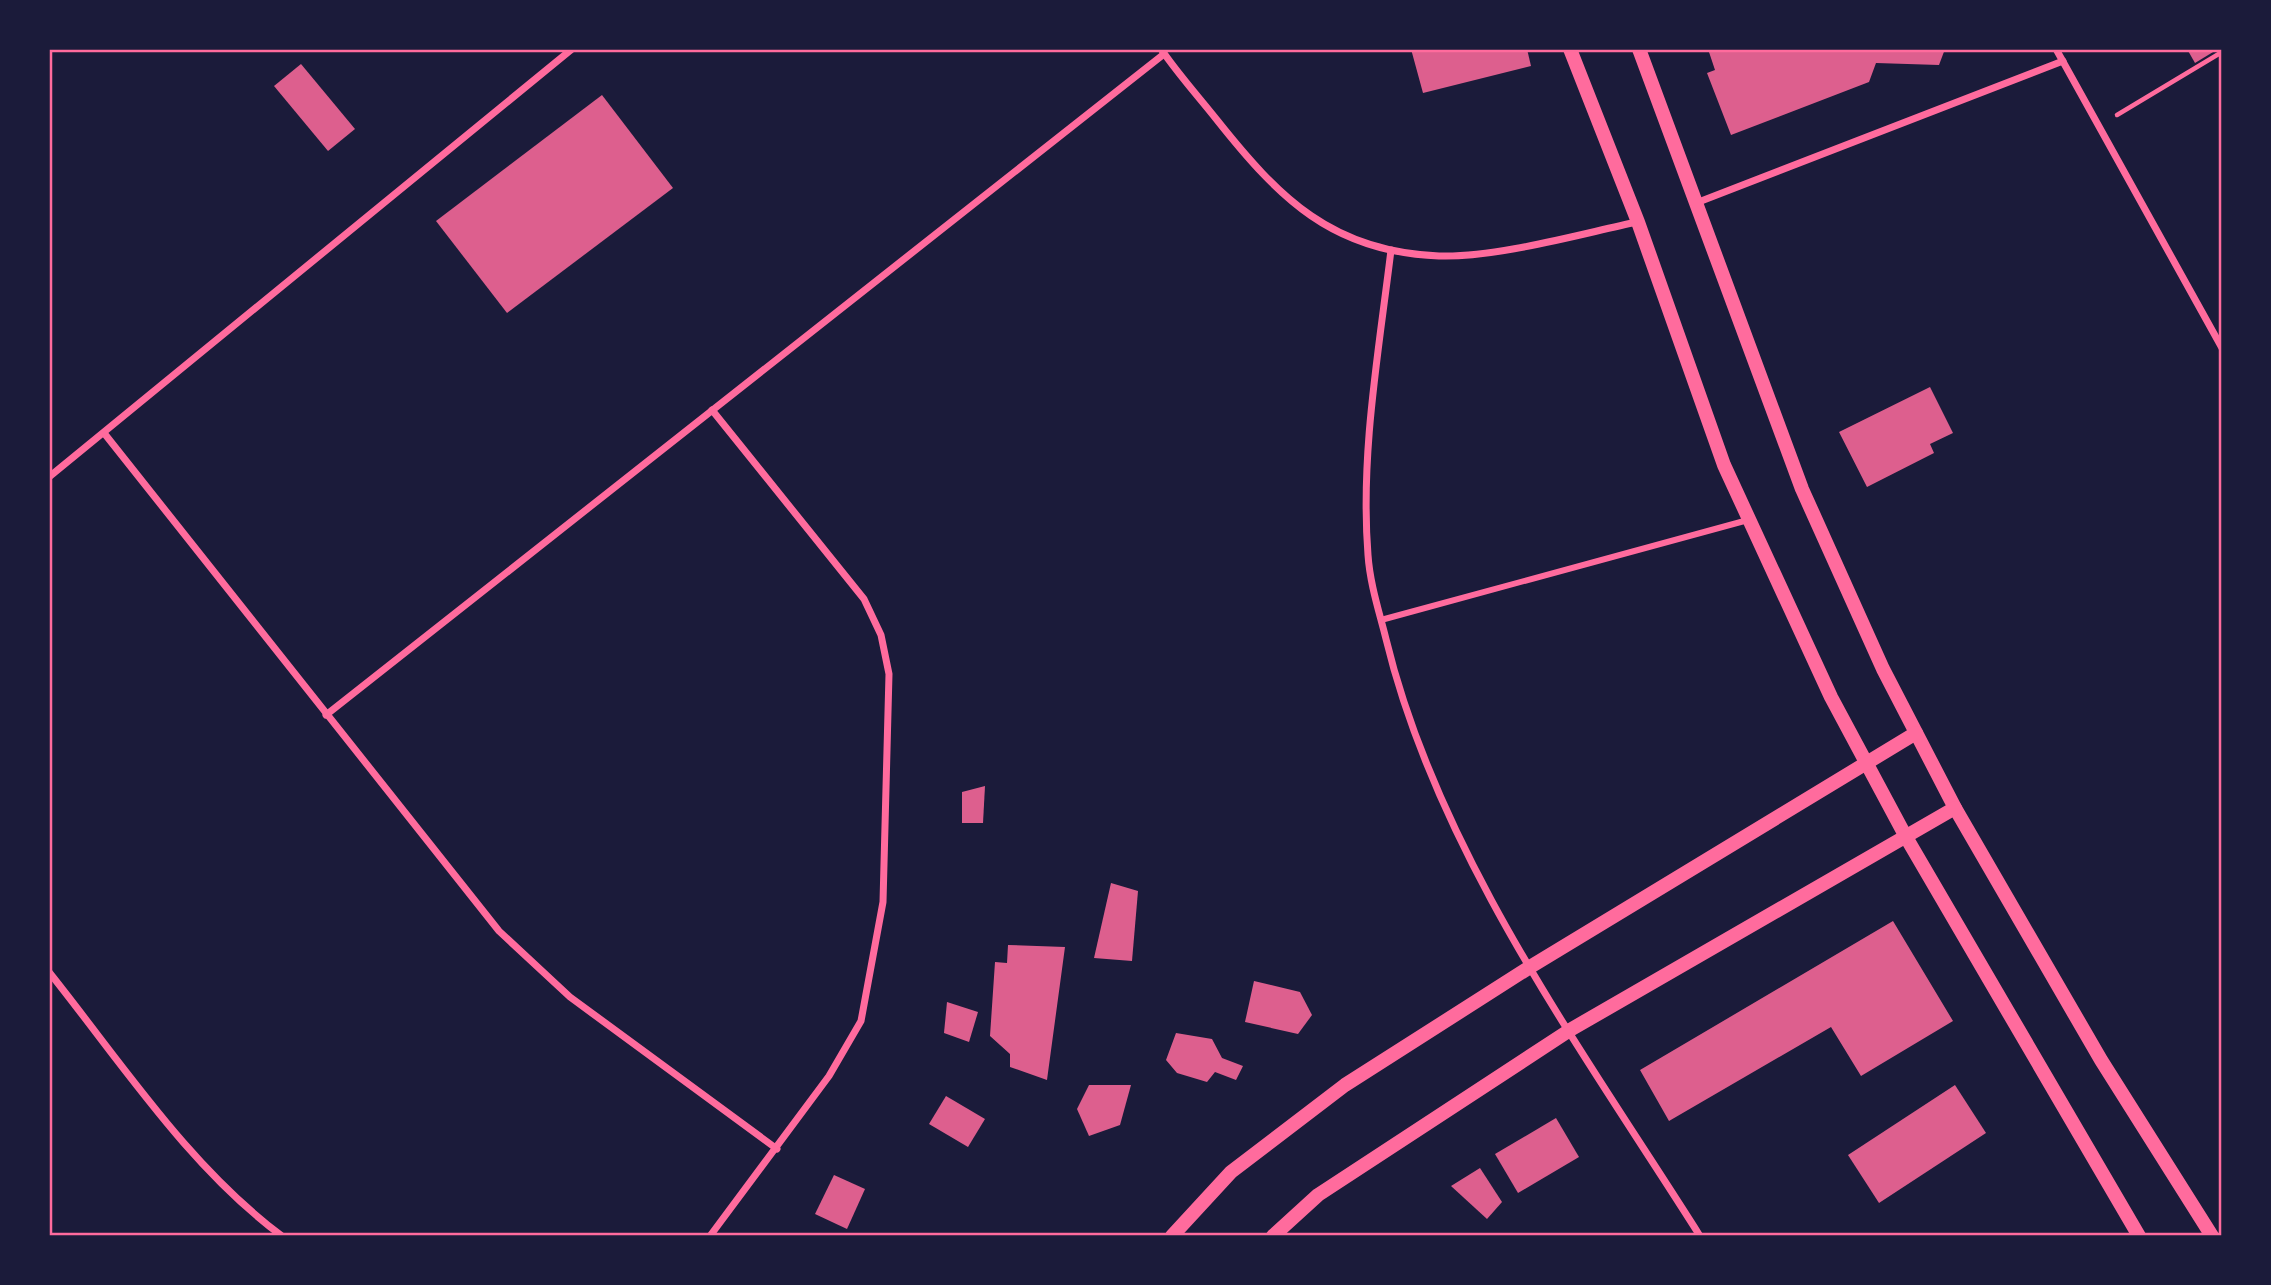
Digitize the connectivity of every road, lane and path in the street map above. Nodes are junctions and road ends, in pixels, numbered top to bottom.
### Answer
1 (572, 49) edge
2 (1570, 49) edge
3 (1639, 49) edge
4 (2056, 49) edge
5 (1163, 51) edge
6 (2222, 52) edge
7 (2063, 61) junction
8 (2098, 126) junction
9 (1695, 203) junction
10 (1638, 222) junction
11 (1391, 250) junction
12 (2222, 348) edge
13 (712, 410) junction
14 (104, 433) junction
15 (49, 477) edge
16 (1750, 520) junction
17 (1381, 621) junction
18 (326, 715) junction
19 (1916, 733) junction
20 (1865, 763) junction
21 (1955, 808) junction
22 (1906, 837) junction
23 (1530, 967) junction
24 (49, 972) edge
25 (1570, 1030) junction
26 (777, 1149) junction
27 (282, 1236) edge
28 (710, 1236) edge
29 (1172, 1236) edge
30 (1273, 1236) edge
31 (1700, 1236) edge
32 (2139, 1236) edge
33 (2212, 1236) edge

1 - 14 street
2 - 10 main road
3 - 9 main road
4 - 7 street
5 - 11 street
5 - 13 street
6 - 8 path
7 - 8 street
7 - 9 street
8 - 12 street
9 - 19 main road
10 - 11 street
10 - 16 main road
11 - 17 street
13 - 18 street
13 - 26 street
14 - 15 street
14 - 18 street
16 - 17 street
16 - 20 main road
17 - 23 street
18 - 26 street
19 - 20 main road
19 - 21 main road
20 - 22 main road
20 - 23 main road
21 - 22 main road
21 - 33 main road
22 - 25 main road
22 - 32 main road
23 - 25 street
23 - 29 main road
24 - 27 street
25 - 30 main road
25 - 31 street
26 - 28 street

